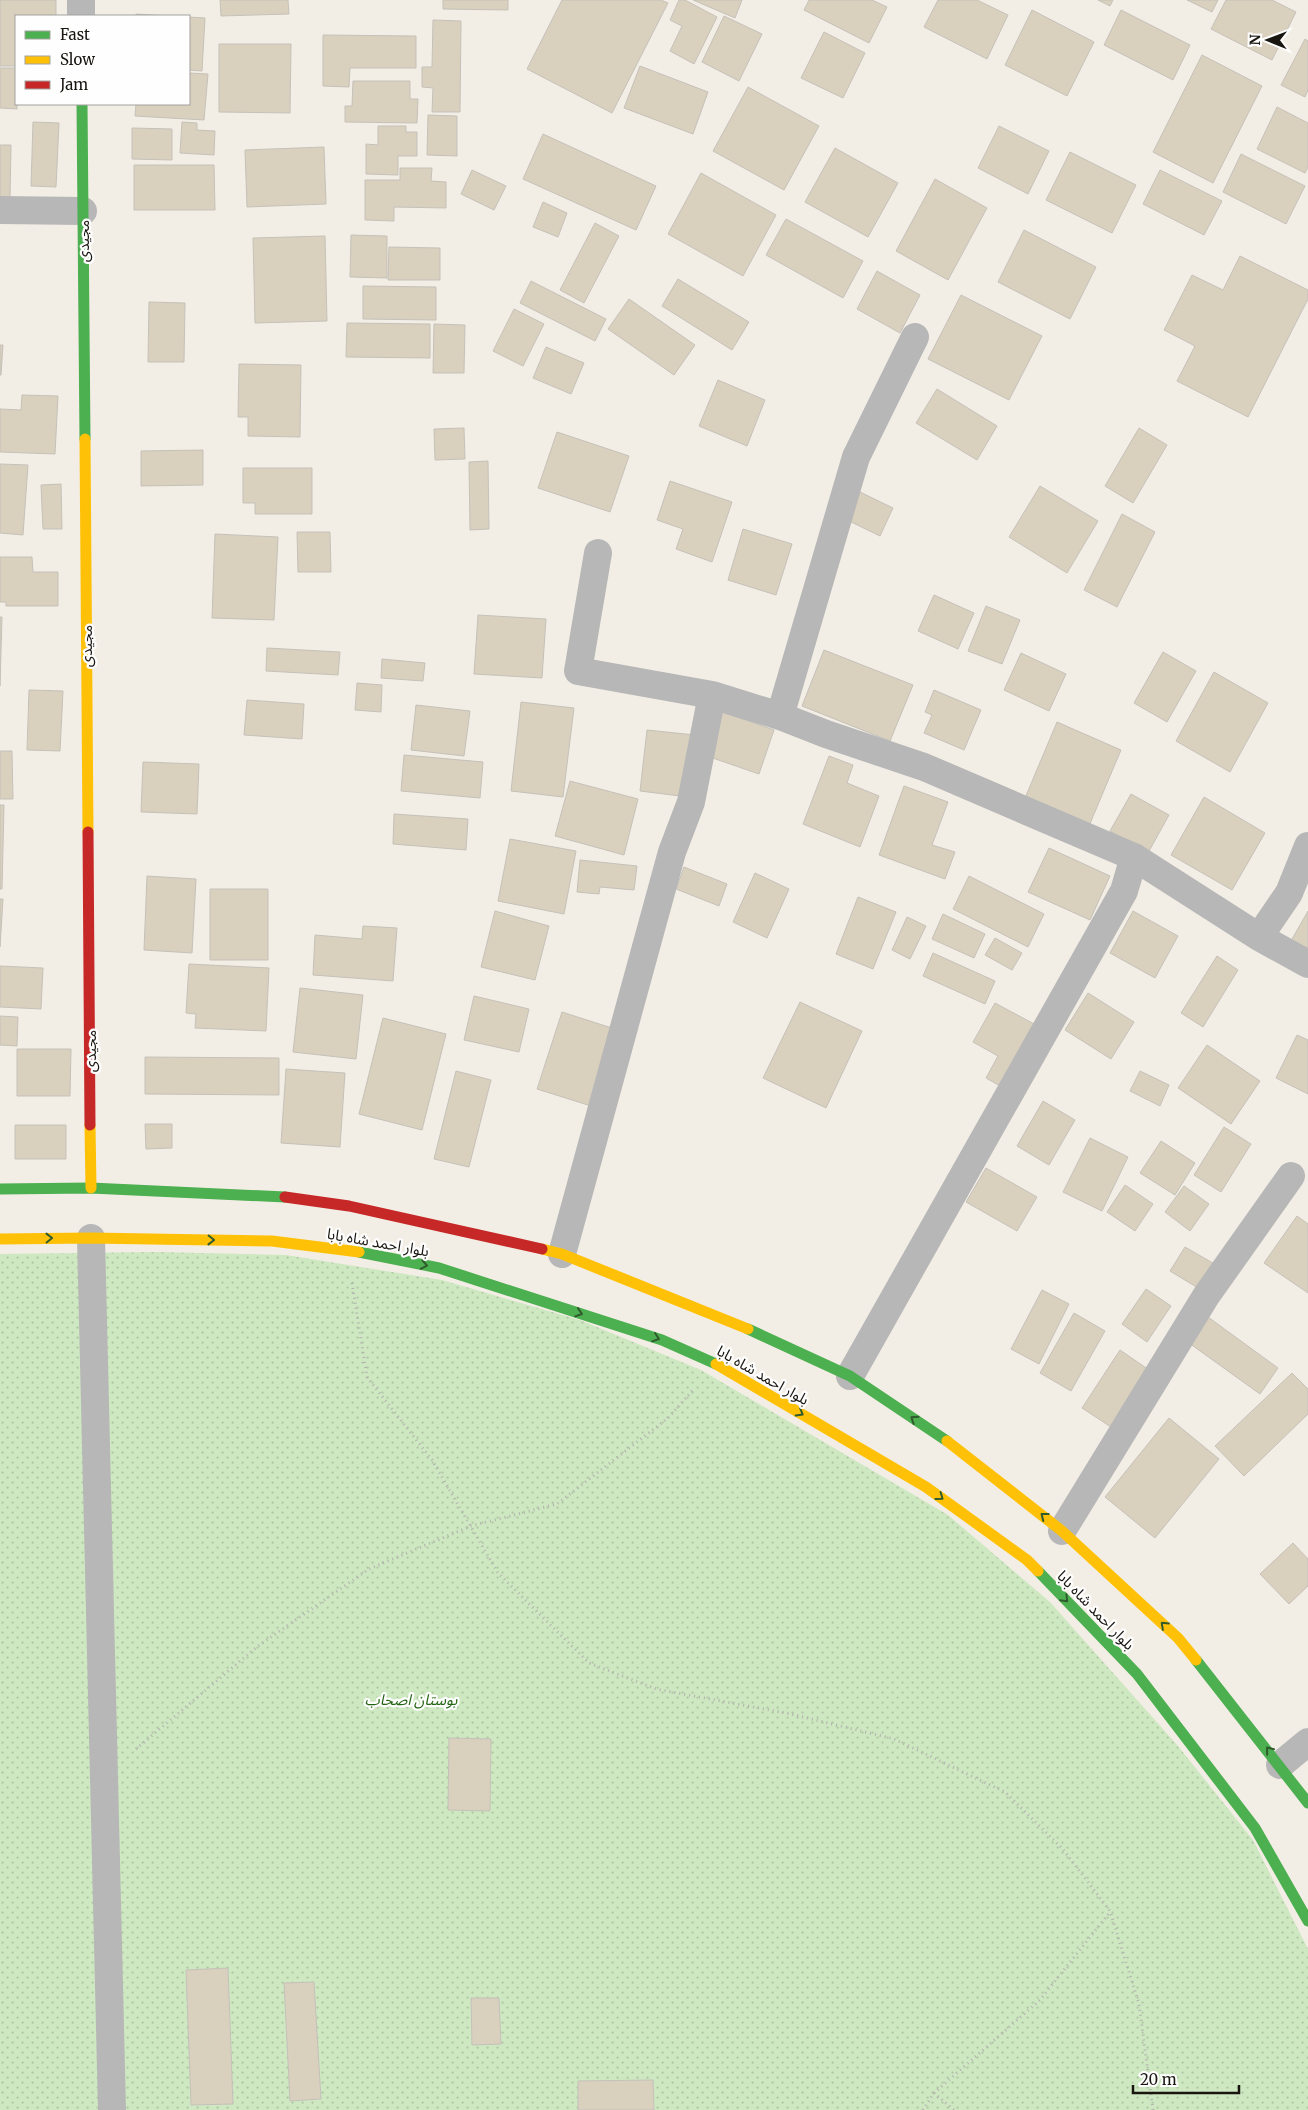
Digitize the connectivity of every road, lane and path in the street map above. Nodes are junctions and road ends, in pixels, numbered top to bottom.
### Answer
1 (81, 0) edge
2 (81, 15) edge
3 (82, 105) edge
4 (0, 210) edge
5 (83, 211) junction
6 (915, 337) dead end
7 (598, 553) dead end
8 (712, 695) junction
9 (780, 716) junction
10 (1308, 846) edge
11 (1134, 857) junction
12 (1259, 937) junction
13 (1308, 964) edge
14 (1291, 1176) dead end
15 (91, 1188) junction
16 (0, 1189) edge
17 (92, 1238) junction
18 (0, 1239) edge
19 (347, 1250) junction
20 (562, 1254) junction
21 (716, 1364) junction
22 (850, 1376) junction
23 (471, 1526) junction
24 (1062, 1531) junction
25 (1308, 1742) edge
26 (1280, 1764) junction
27 (104, 1775) junction
28 (1308, 1803) edge
29 (1110, 1911) junction
30 (1308, 1922) edge
31 (934, 2093) junction
32 (1154, 2109) edge
33 (112, 2110) edge
34 (923, 2110) edge
35 (954, 2110) edge

1 - 2 street
3 - 5 main road, مجیدی
4 - 5 street
5 - 15 main road, مجیدی
6 - 9 street
7 - 8 street
8 - 9 street
8 - 20 street
9 - 11 street
10 - 12 street
11 - 12 street
11 - 22 street
12 - 13 street
14 - 24 street
15 - 16 main road, بلوار احمد شاه بابا
15 - 20 main road, بلوار احمد شاه بابا
18 -> 17 main road, بلوار احمد شاه بابا
17 -> 19 main road, بلوار احمد شاه بابا
17 - 27 street
19 -> 21 main road, بلوار احمد شاه بابا
19 - 23 path
20 - 22 main road, بلوار احمد شاه بابا
21 - 23 path
21 -> 30 main road, بلوار احمد شاه بابا
24 -> 22 main road, بلوار احمد شاه بابا
23 - 27 path
23 - 29 path
26 -> 24 main road, بلوار احمد شاه بابا
25 - 26 street
26 - 28 main road, بلوار احمد شاه بابا
27 - 33 street
29 - 31 path
29 - 32 path
31 - 34 path
31 - 35 path

